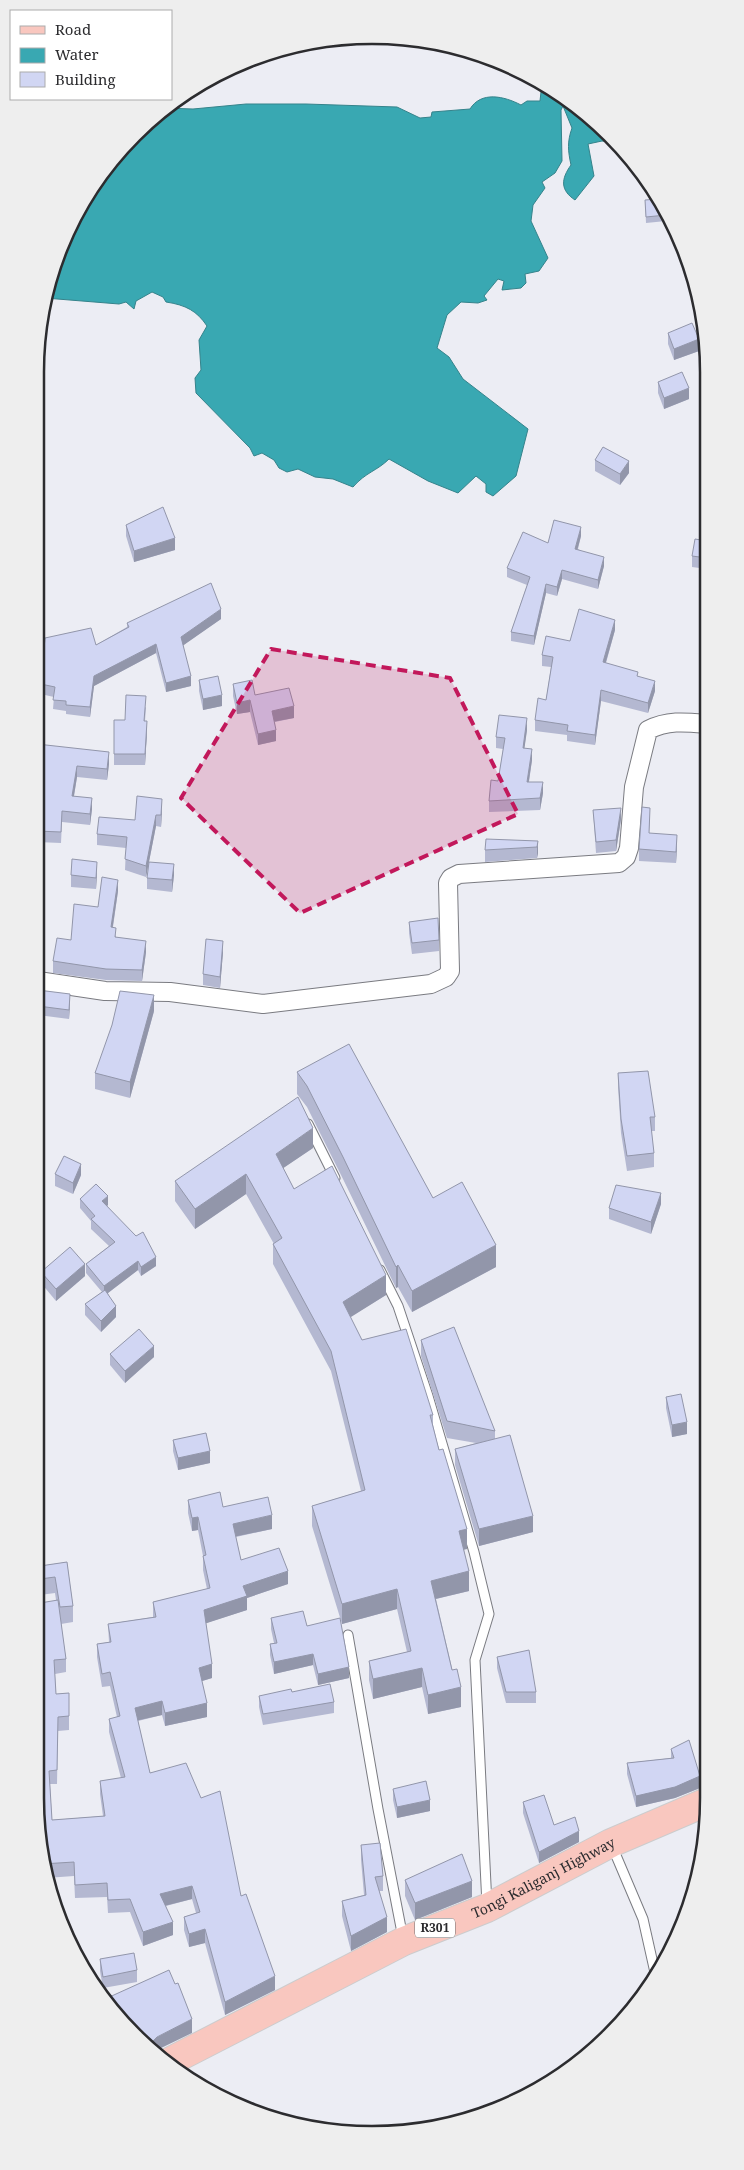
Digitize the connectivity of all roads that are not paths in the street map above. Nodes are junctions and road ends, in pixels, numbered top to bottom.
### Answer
1 (700, 724) edge
2 (44, 982) edge
3 (305, 1118) edge
4 (341, 1189) edge
5 (378, 1265) edge
6 (348, 1634) dead end
7 (700, 1804) edge
8 (611, 1843) junction
9 (487, 1908) junction
10 (404, 1941) junction
11 (654, 1966) edge
12 (174, 2060) edge

1 - 2 street
3 - 4 lane
5 - 9 lane
6 - 10 lane
7 - 8 main road, Tongi Kaliganj Highway / R301
8 - 9 main road, Tongi Kaliganj Highway / R301
8 - 11 lane
9 - 10 main road, Tongi Kaliganj Highway / R301
10 - 12 main road, Tongi Kaliganj Highway / R301

